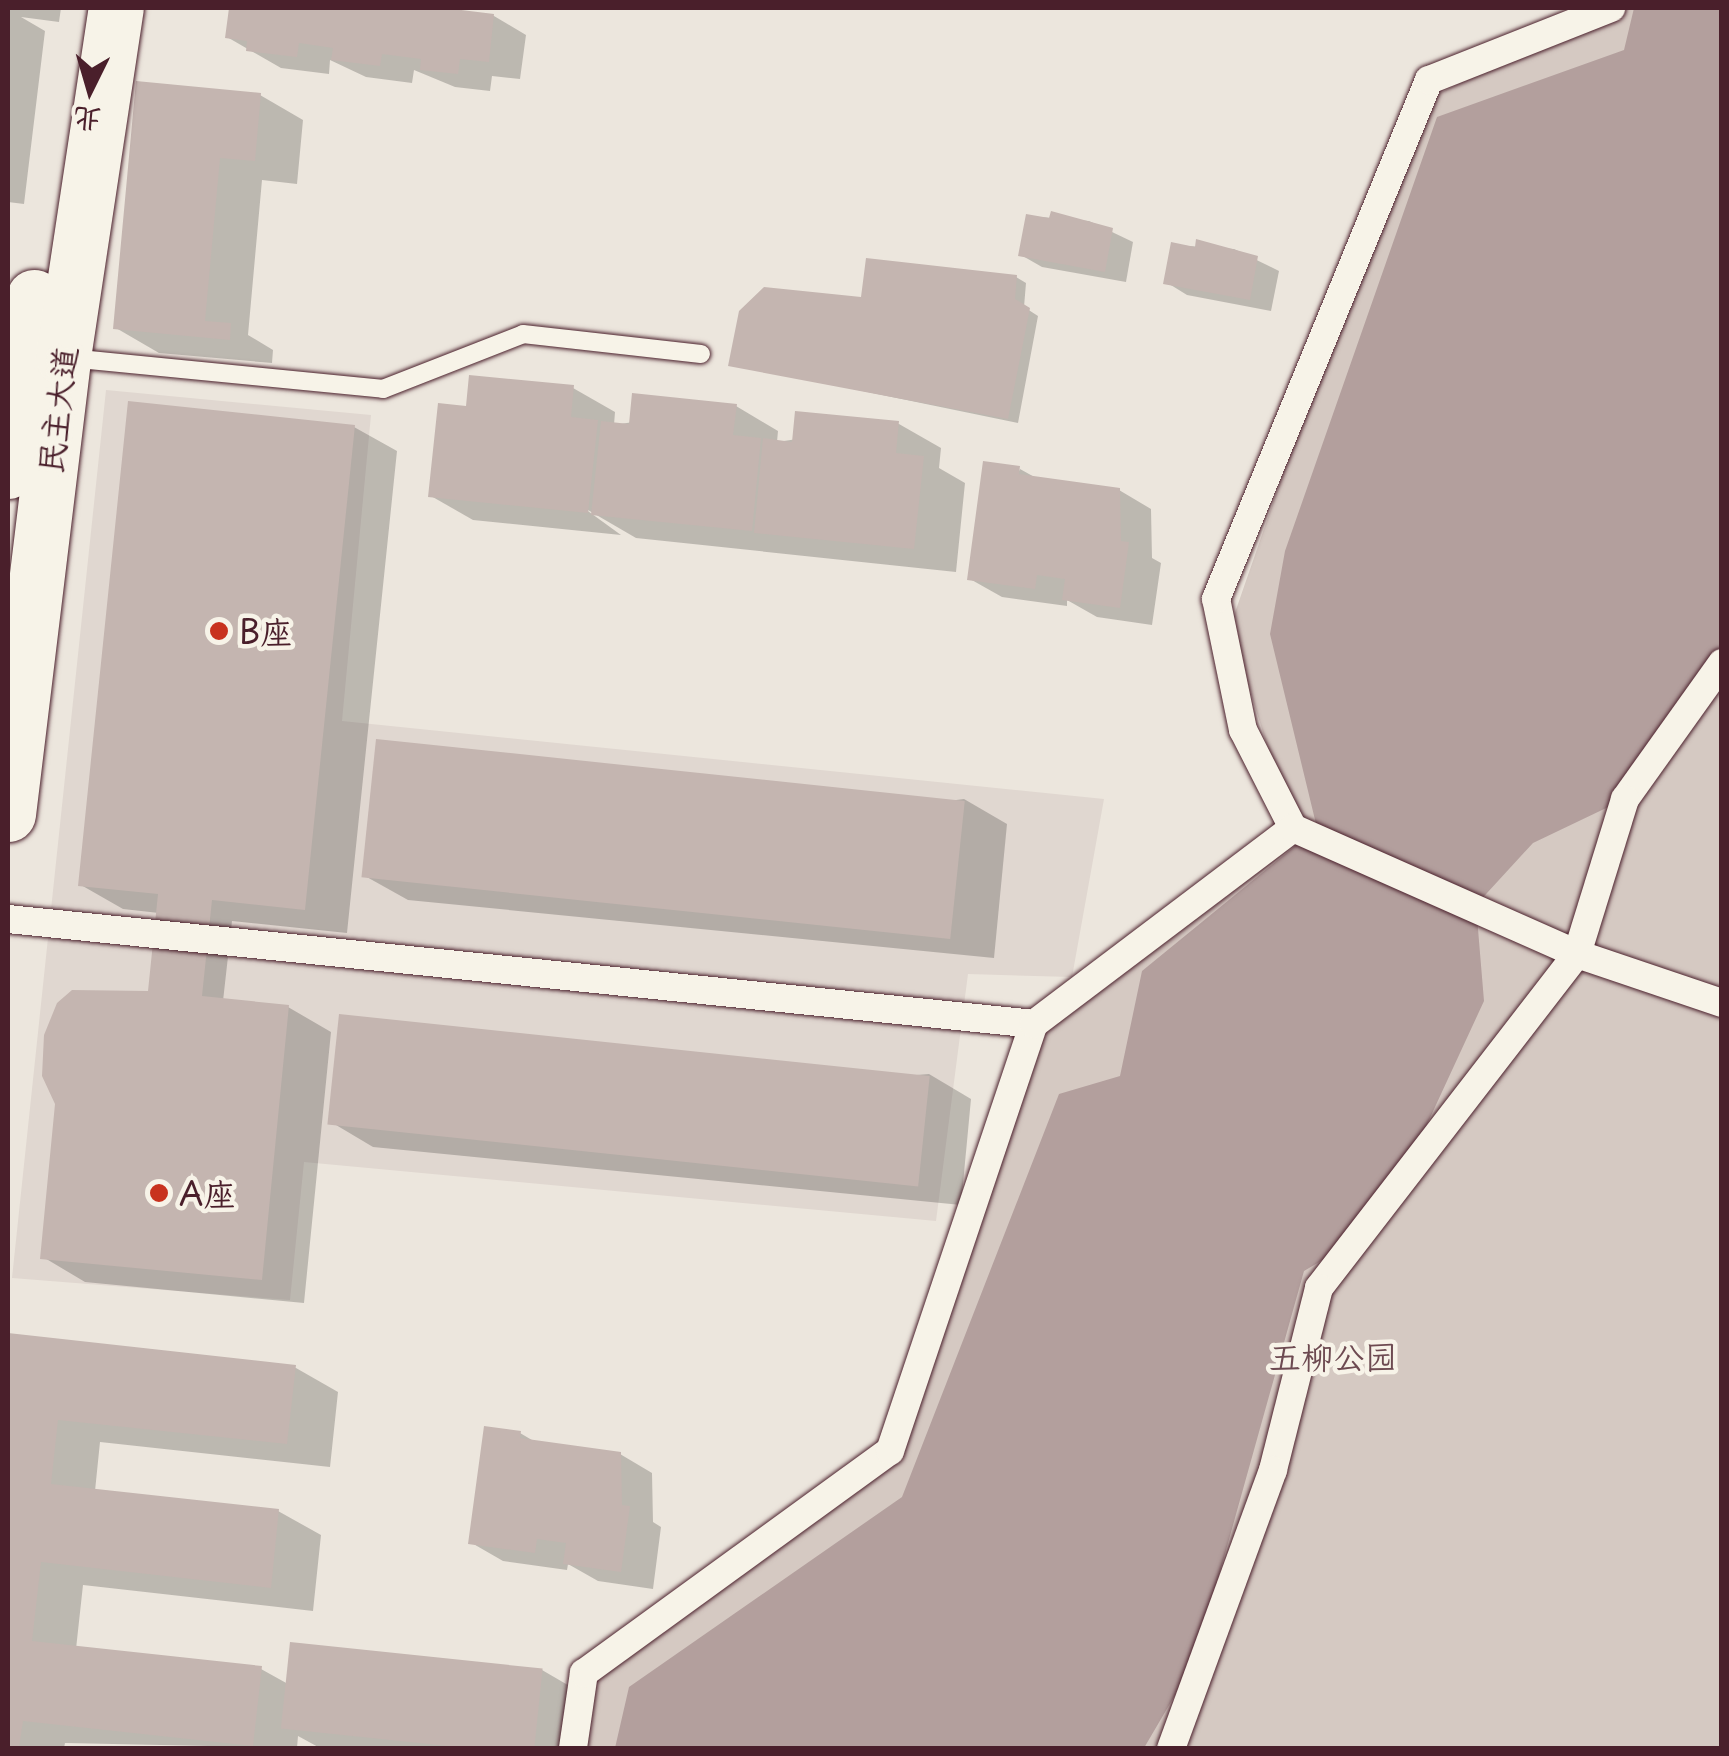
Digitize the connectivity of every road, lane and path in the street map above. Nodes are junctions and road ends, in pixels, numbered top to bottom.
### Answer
1 (78, 8) edge
2 (116, 8) edge
3 (1611, 8) edge
4 (701, 354) dead end
5 (63, 357) junction
6 (8, 471) edge
7 (1722, 663) edge
8 (8, 814) edge
9 (1297, 829) junction
10 (8, 919) edge
11 (1578, 954) junction
12 (1722, 1002) edge
13 (1034, 1024) junction
14 (573, 1748) edge
15 (1171, 1748) edge

1 - 6 main road, 民主大道
2 - 5 main road, 民主大道
3 - 9 street
4 - 5 lane
5 - 8 main road, 民主大道
7 - 11 street
9 - 11 street
9 - 13 street
10 - 13 street
11 - 12 street
11 - 15 street
13 - 14 street

